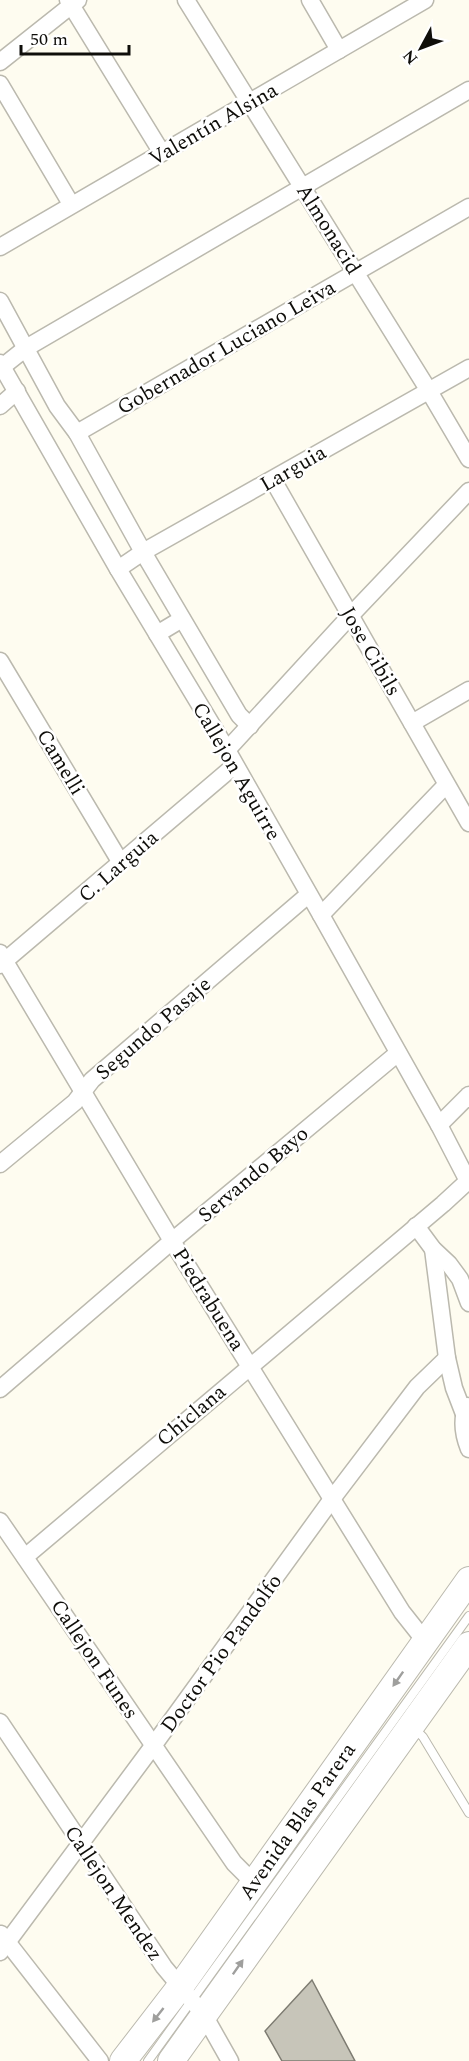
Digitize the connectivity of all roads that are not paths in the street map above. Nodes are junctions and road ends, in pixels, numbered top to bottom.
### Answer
1 (186, 0) edge
2 (310, 0) edge
3 (421, 1) edge
4 (72, 2) edge
5 (339, 50) junction
6 (0, 62) edge
7 (0, 84) edge
8 (469, 90) edge
9 (249, 103) junction
10 (162, 153) junction
11 (302, 186) junction
12 (71, 204) junction
13 (469, 207) edge
14 (0, 247) edge
15 (355, 272) junction
16 (0, 301) edge
17 (26, 348) junction
18 (1, 365) edge
19 (469, 368) edge
20 (17, 391) junction
21 (429, 391) junction
22 (0, 406) edge
23 (77, 433) junction
24 (469, 459) edge
25 (273, 480) junction
26 (469, 491) edge
27 (143, 552) junction
28 (118, 569) junction
29 (351, 615) junction
30 (182, 619) junction
31 (157, 634) junction
32 (0, 660) edge
33 (469, 690) edge
34 (412, 723) junction
35 (250, 726) junction
36 (231, 758) junction
37 (446, 785) junction
38 (469, 823) edge
39 (121, 863) junction
40 (308, 894) junction
41 (321, 915) junction
42 (2, 960) edge
43 (398, 1053) junction
44 (82, 1092) junction
45 (469, 1095) edge
46 (439, 1125) junction
47 (0, 1164) edge
48 (468, 1182) edge
49 (416, 1226) junction
50 (172, 1241) junction
51 (433, 1249) junction
52 (469, 1303) edge
53 (447, 1358) junction
54 (250, 1365) junction
55 (0, 1389) edge
56 (466, 1408) edge
57 (469, 1449) edge
58 (332, 1499) junction
59 (0, 1521) edge
60 (25, 1557) junction
61 (468, 1580) edge
62 (469, 1616) edge
63 (425, 1641) junction
64 (469, 1645) edge
65 (0, 1722) edge
66 (411, 1724) junction
67 (153, 1746) junction
68 (469, 1813) edge
69 (80, 1842) junction
70 (254, 1882) junction
71 (2, 1943) edge
72 (192, 2001) junction
73 (100, 2061) edge
74 (123, 2061) edge
75 (148, 2061) edge
76 (171, 2061) edge
77 (231, 2061) edge

1 - 9 street, Almonacid
2 - 5 street
3 - 5 street, Valentín Alsina
4 - 6 street
4 - 10 street
5 - 9 street, Valentín Alsina
7 - 12 street
8 - 11 street
9 - 10 street, Valentín Alsina
9 - 11 street, Almonacid
10 - 12 street, Valentín Alsina
11 - 15 street, Almonacid
11 - 17 street
12 - 14 street, Valentín Alsina
13 - 15 street, Gobernador Luciano Leiva
15 - 21 street, Almonacid
15 - 23 street, Gobernador Luciano Leiva
16 - 17 street, Callejon Aguirre
17 - 18 street
17 - 23 street, Callejon Aguirre
18 - 20 street, Callejon Aguirre
19 - 21 street, Larguia
20 - 22 street
20 - 28 street, Callejon Aguirre
21 - 24 street, Almonacid
21 - 25 street, Larguia
23 - 27 street, Callejon Aguirre
25 - 27 street, Larguia
25 - 29 street, Jose Cibils
26 - 29 street, C. Larguia
27 - 28 street, Larguia
27 - 30 street, Callejon Aguirre
28 - 31 street, Callejon Aguirre
29 - 34 street, Jose Cibils
29 - 35 street, C. Larguia
30 - 31 street
30 - 35 street, Callejon Aguirre
31 - 36 street, Callejon Aguirre
32 - 39 street, Camelli
33 - 34 street
34 - 37 street, Jose Cibils
35 - 36 street, C. Larguia
36 - 39 street, C. Larguia
36 - 40 street, Callejon Aguirre
37 - 38 street, Jose Cibils
37 - 41 street
39 - 42 street, C. Larguia
40 - 41 street, Callejon Aguirre
40 - 44 street, Segundo Pasaje
41 - 43 street, Callejon Aguirre
42 - 44 street, Piedrabuena
43 - 46 street, Callejon Aguirre
43 - 50 street, Servando Bayo
44 - 47 street, Segundo Pasaje
44 - 50 street, Piedrabuena
45 - 46 street
46 - 48 street, Callejon Aguirre
48 - 49 street, Chiclana
49 - 51 street
49 - 54 street, Chiclana
50 - 54 street, Piedrabuena
50 - 55 street, Servando Bayo
51 - 52 street
51 - 53 street
53 - 56 street
53 - 58 street, Doctor Pio Pandolfo
54 - 58 street, Piedrabuena
54 - 60 street, Chiclana
56 - 57 street
58 - 63 street, Piedrabuena
58 - 67 street, Doctor Pio Pandolfo
59 - 60 street, Callejon Funes
60 - 67 street, Callejon Funes
61 - 63 main road, Avenida Blas Parera
62 - 72 lane
63 -> 70 main road, Avenida Blas Parera
64 - 66 main road, Avenida Blas Parera
65 - 69 street, Callejon Mendez
66 - 68 lane
72 -> 66 main road, Avenida Blas Parera
67 - 69 street, Doctor Pio Pandolfo
67 - 70 street, Callejon Funes
69 - 71 street, Doctor Pio Pandolfo
69 - 72 street, Callejon Mendez
70 - 72 main road, Avenida Blas Parera
71 - 73 street
72 -> 74 main road, Avenida Blas Parera
72 - 75 lane
72 - 76 main road, Avenida Blas Parera
72 - 77 street, Callejon Mendez

